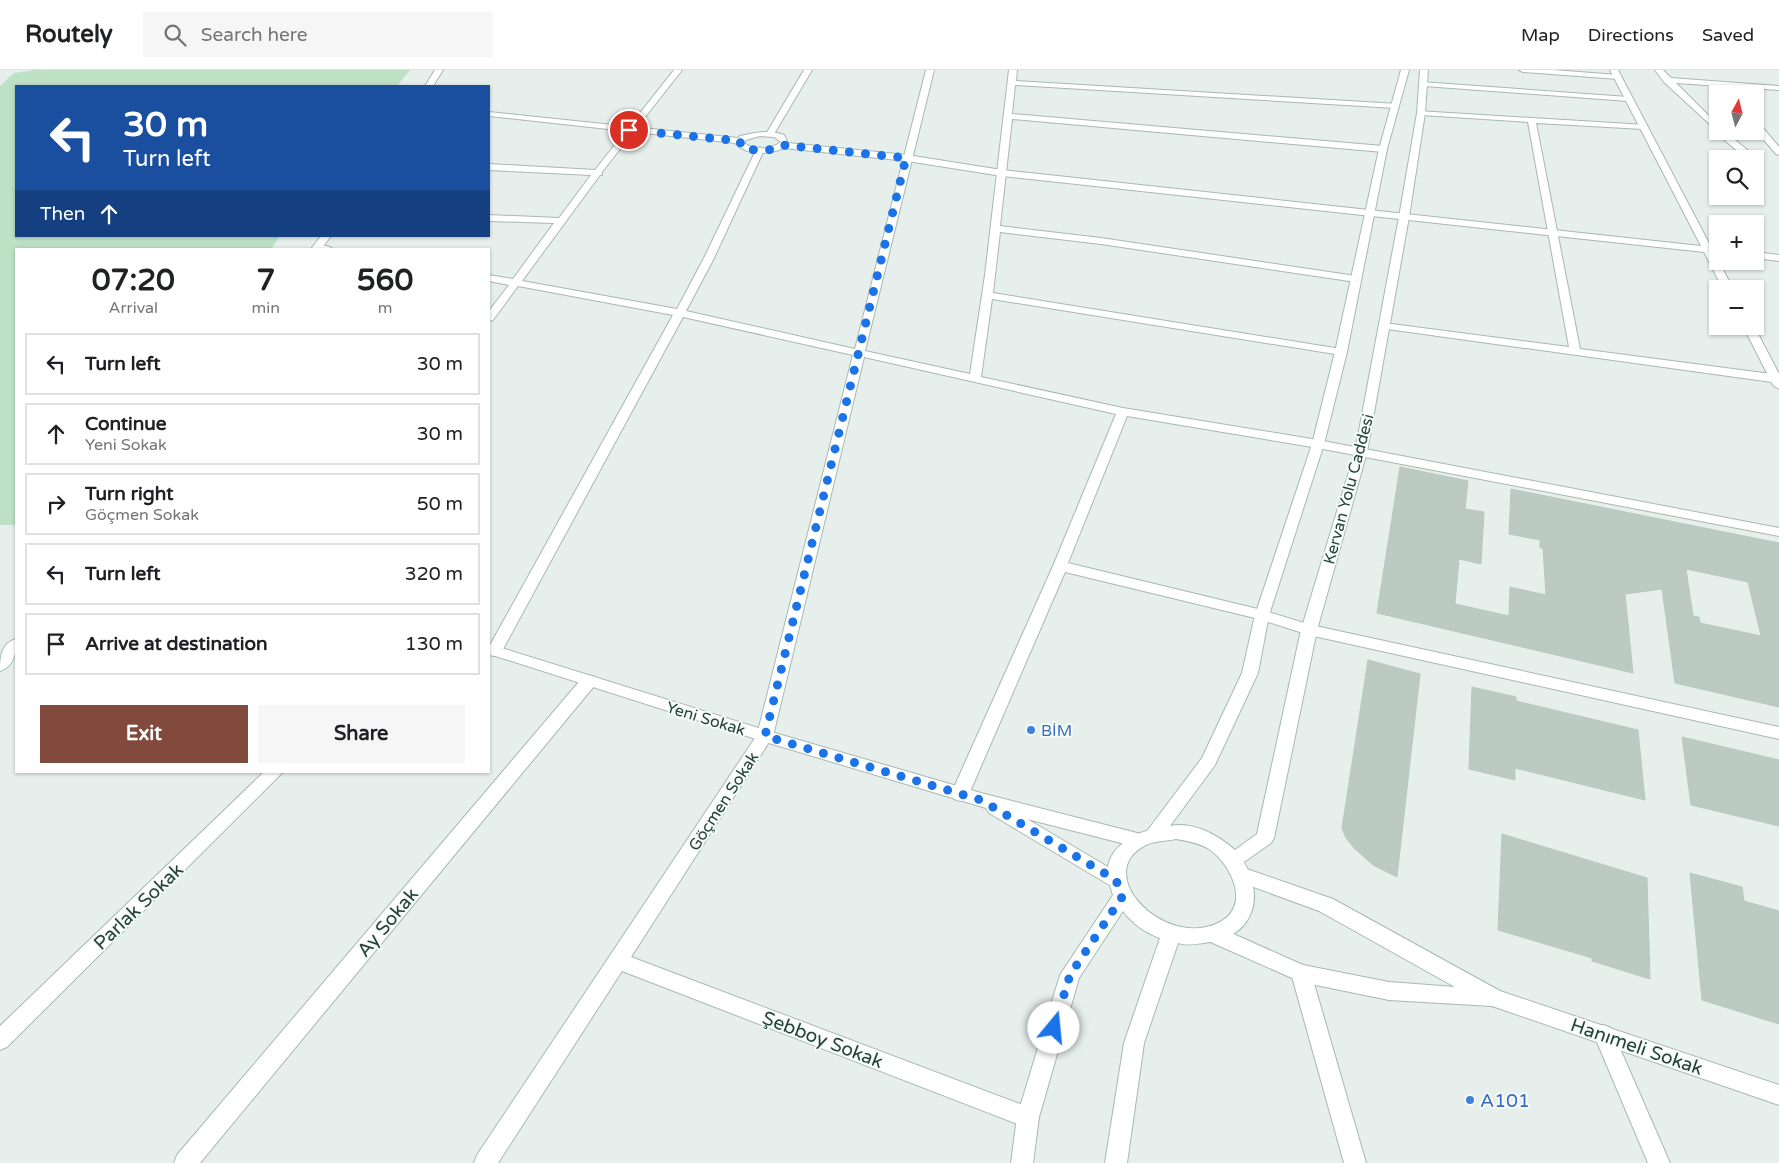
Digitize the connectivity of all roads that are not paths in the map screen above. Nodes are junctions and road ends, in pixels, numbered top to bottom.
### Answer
1 (439, 70) edge
2 (678, 70) edge
3 (808, 70) edge
4 (930, 70) edge
5 (1013, 70) edge
6 (1405, 70) edge
7 (1424, 70) edge
8 (1523, 70) edge
9 (1659, 70) edge
10 (1616, 73) edge
11 (1667, 80) junction
12 (1012, 82) junction
13 (1424, 84) junction
14 (430, 85) edge
15 (1779, 88) edge
16 (1628, 99) junction
17 (1395, 106) junction
18 (1421, 113) junction
19 (490, 114) edge
20 (1007, 116) junction
21 (1532, 121) junction
22 (1709, 121) edge
23 (1643, 127) junction
24 (629, 130) junction
25 (1764, 130) edge
26 (1770, 131) dead end
27 (770, 134) junction
28 (1764, 136) edge
29 (1730, 140) edge
30 (740, 141) junction
31 (783, 145) junction
32 (1383, 149) junction
33 (760, 150) junction
34 (1742, 150) edge
35 (1779, 152) edge
36 (906, 158) junction
37 (490, 167) edge
38 (599, 173) junction
39 (1002, 173) junction
40 (1371, 213) junction
41 (1404, 216) junction
42 (490, 218) edge
43 (563, 221) junction
44 (994, 228) junction
45 (1552, 232) junction
46 (1709, 244) edge
47 (1709, 251) edge
48 (1764, 256) edge
49 (1779, 258) edge
50 (490, 278) edge
51 (1356, 279) junction
52 (516, 283) junction
53 (986, 295) junction
54 (680, 313) junction
55 (490, 317) edge
56 (1384, 326) junction
57 (1753, 335) edge
58 (1340, 352) junction
59 (1575, 352) junction
60 (859, 354) junction
61 (974, 379) junction
62 (1778, 381) edge
63 (1123, 412) junction
64 (1318, 444) junction
65 (1361, 452) junction
66 (1779, 532) edge
67 (1060, 566) junction
68 (1262, 615) junction
69 (1309, 630) junction
70 (15, 645) edge
71 (492, 650) edge
72 (0, 666) edge
73 (589, 681) junction
74 (1779, 733) edge
75 (765, 736) junction
76 (274, 773) edge
77 (960, 794) junction
78 (981, 800) junction
79 (1155, 833) junction
80 (1137, 840) junction
81 (1234, 860) junction
82 (1244, 876) junction
83 (1119, 889) junction
84 (1171, 934) junction
85 (1213, 934) junction
86 (618, 961) junction
87 (1301, 973) junction
88 (1494, 998) junction
89 (1604, 1034) junction
90 (0, 1040) edge
91 (1779, 1095) edge
92 (1028, 1117) junction
93 (185, 1163) edge
94 (485, 1163) edge
95 (1022, 1163) edge
96 (1116, 1163) edge
97 (1355, 1163) edge
98 (1659, 1163) edge

1 - 14 street
2 - 24 street
3 - 27 street
4 - 36 street, Göçmen Sokak
5 - 12 street
6 - 17 street
7 - 13 street, Kervan Yolu Caddesi
8 - 10 street
9 - 11 street
10 - 16 street
11 - 15 street
11 - 22 street
12 - 17 street
12 - 20 street
13 - 16 street
13 - 18 street, Kervan Yolu Caddesi
16 - 23 street
17 - 32 street
18 - 21 street
18 - 41 street, Kervan Yolu Caddesi
19 - 24 street
20 - 32 street
20 - 39 street
21 - 23 street
21 - 45 street
23 - 46 street
24 - 30 street
24 - 38 street
25 - 26 street
27 - 30 street
27 - 31 street
28 - 35 street
29 - 34 street
30 - 33 street
31 - 33 street
31 - 36 street
32 - 40 street
33 - 54 street
36 - 39 street
36 - 60 street, Göçmen Sokak
37 - 38 street
38 - 43 street
39 - 40 street
39 - 44 street
40 - 41 street
40 - 51 street
41 - 45 street
41 - 56 street, Kervan Yolu Caddesi
42 - 43 street
43 - 52 street
44 - 51 street
44 - 53 street
45 - 47 street
45 - 59 street
48 - 49 street
50 - 52 street
51 - 58 street
52 - 54 street
52 - 55 street
53 - 58 street
53 - 61 street
54 - 60 street
54 - 71 street
56 - 59 street
56 - 65 street, Kervan Yolu Caddesi
57 - 62 street
58 - 64 street
59 - 62 street
60 - 61 street
60 - 75 street, Göçmen Sokak
61 - 63 street
63 - 64 street
63 - 67 street
64 - 65 street
64 - 68 street
65 - 66 street
65 - 69 street, Kervan Yolu Caddesi
67 - 68 street
67 - 77 street
68 - 69 street
68 - 79 street
69 - 74 street
69 - 81 street, Kervan Yolu Caddesi
70 - 72 street
71 - 73 street, Yeni Sokak
73 - 75 street, Yeni Sokak
73 - 93 street, Ay Sokak
75 - 77 street, Yeni Sokak
75 - 86 street, Göçmen Sokak
76 - 90 street, Parlak Sokak
77 - 78 street, Yeni Sokak
78 - 80 street
78 - 83 street
79 - 80 street
79 - 81 street
80 - 83 street
81 - 82 street
82 - 85 street
82 - 88 street
83 - 84 street
83 - 92 street
84 - 85 street
84 - 96 street
85 - 87 street
86 - 92 street, Şebboy Sokak
86 - 94 street, Göçmen Sokak
87 - 88 street
87 - 97 street
88 - 89 street, Hanımeli Sokak
89 - 91 street, Hanımeli Sokak
89 - 98 street
92 - 95 street

